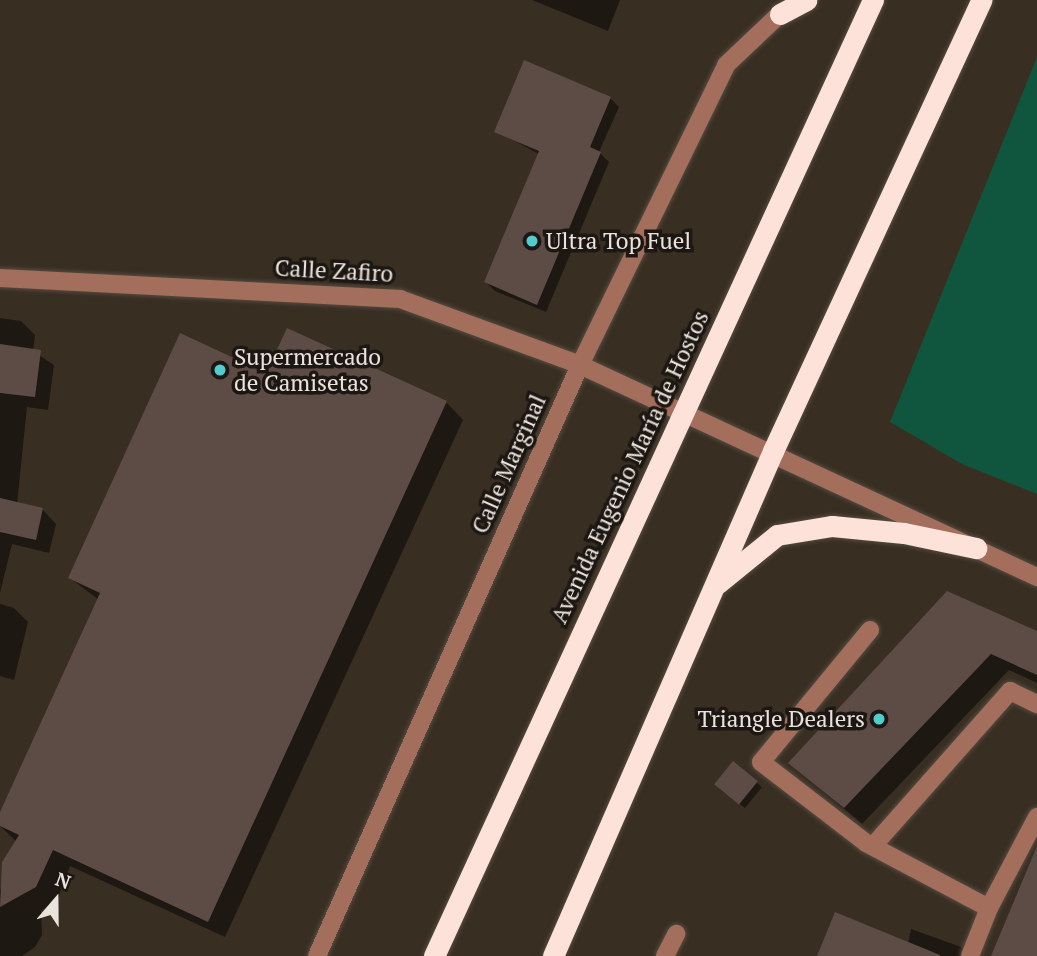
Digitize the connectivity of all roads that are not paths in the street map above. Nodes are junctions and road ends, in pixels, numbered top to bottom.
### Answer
1 (806, 0) edge
2 (873, 0) edge
3 (981, 0) edge
4 (780, 15) joint
5 (0, 278) edge
6 (580, 365) junction
7 (685, 412) junction
8 (773, 451) junction
9 (976, 548) junction
10 (1037, 577) edge
11 (714, 586) junction
12 (870, 630) dead end
13 (1037, 704) edge
14 (1037, 817) edge
15 (873, 846) junction
16 (989, 908) junction
17 (676, 934) dead end
18 (317, 956) edge
19 (434, 956) edge
20 (553, 956) edge
21 (665, 956) edge
22 (970, 956) edge

1 - 4 highway
2 - 7 highway, Avenida Eugenio María de Hostos
3 - 8 highway
4 - 6 street, Calle Marginal
5 - 6 street, Calle Zafiro
6 - 7 street, Calle Zafiro
6 - 18 street, Calle Marginal
7 - 8 street, Calle Zafiro
7 - 19 highway, Avenida Eugenio María de Hostos
8 - 9 street, Calle Zafiro
8 - 11 highway
9 - 10 street, Calle Zafiro
9 - 11 highway
11 - 20 highway
12 - 15 street
13 - 15 street
14 - 16 street
15 - 16 street
16 - 22 street
17 - 21 street

